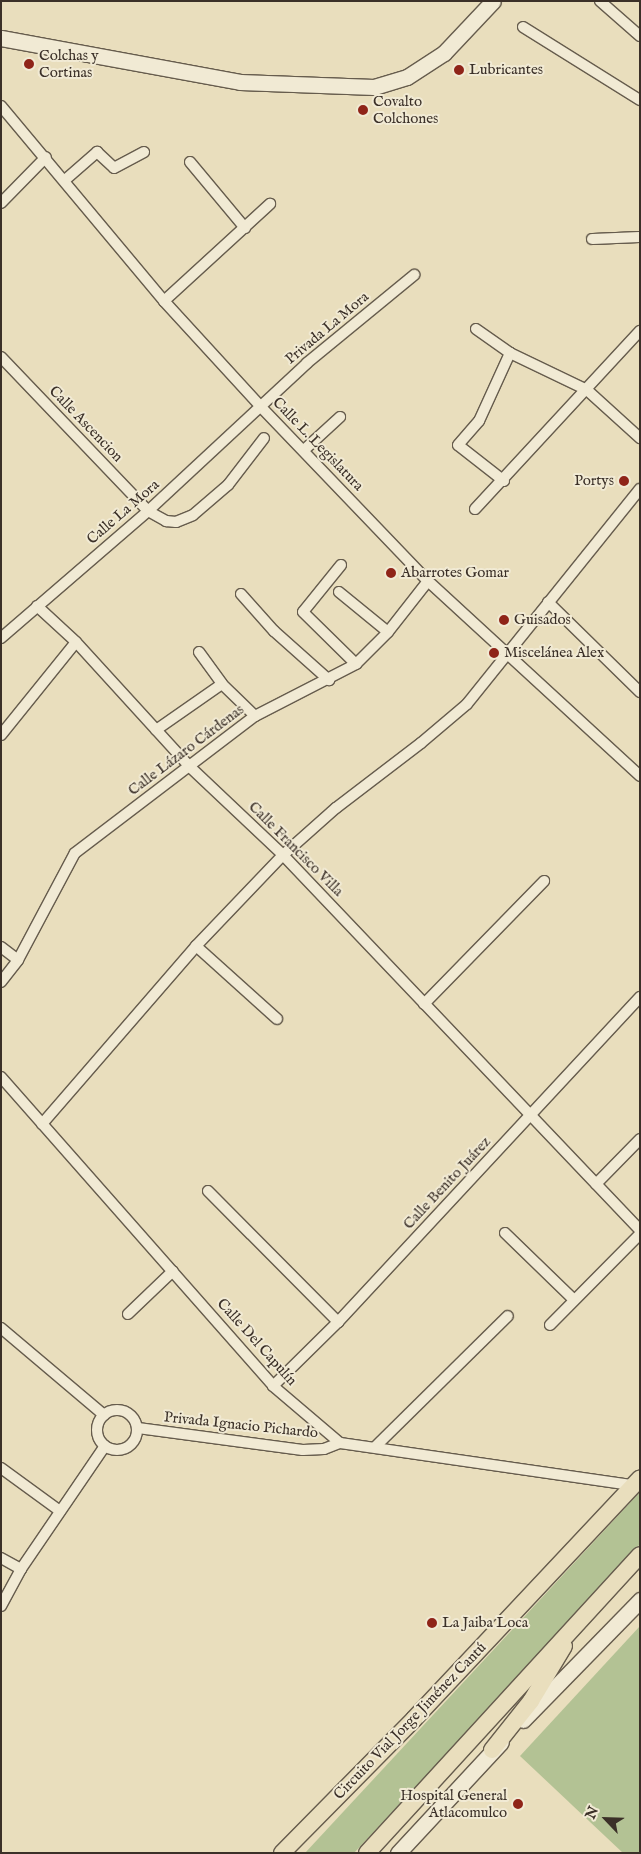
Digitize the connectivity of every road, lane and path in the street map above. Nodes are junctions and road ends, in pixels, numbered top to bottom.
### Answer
1 (600, 1) edge
2 (488, 3) edge
3 (524, 27) dead end
4 (640, 36) edge
5 (1, 38) edge
6 (640, 100) edge
7 (1, 106) edge
8 (144, 152) dead end
9 (46, 157) junction
10 (190, 162) dead end
11 (65, 180) junction
12 (1, 203) edge
13 (270, 204) dead end
14 (245, 228) junction
15 (640, 237) edge
16 (592, 239) dead end
17 (414, 275) dead end
18 (164, 301) junction
19 (476, 329) dead end
20 (640, 331) edge
21 (510, 353) junction
22 (1, 358) edge
23 (587, 390) junction
24 (261, 407) junction
25 (340, 417) dead end
26 (264, 438) dead end
27 (640, 438) edge
28 (304, 450) junction
29 (504, 481) junction
30 (640, 489) edge
31 (475, 509) dead end
32 (148, 511) junction
33 (341, 566) dead end
34 (428, 581) junction
35 (339, 592) dead end
36 (241, 594) dead end
37 (548, 602) junction
38 (37, 606) junction
39 (388, 632) junction
40 (1, 638) edge
41 (76, 642) junction
42 (199, 652) dead end
43 (508, 653) junction
44 (356, 664) junction
45 (329, 680) junction
46 (222, 684) junction
47 (640, 692) edge
48 (256, 716) junction
49 (156, 730) junction
50 (1, 735) edge
51 (190, 767) junction
52 (640, 776) edge
53 (283, 855) junction
54 (544, 881) dead end
55 (196, 946) junction
56 (1, 947) edge
57 (18, 960) junction
58 (1, 982) edge
59 (640, 997) edge
60 (424, 1004) junction
61 (276, 1019) dead end
62 (1, 1077) edge
63 (530, 1116) junction
64 (42, 1124) junction
65 (640, 1139) edge
66 (596, 1184) junction
67 (208, 1191) dead end
68 (640, 1232) edge
69 (505, 1233) dead end
70 (173, 1271) junction
71 (573, 1299) junction
72 (128, 1314) dead end
73 (508, 1316) dead end
74 (338, 1322) junction
75 (550, 1324) dead end
76 (1, 1328) edge
77 (273, 1386) junction
78 (104, 1415) junction
79 (138, 1428) junction
80 (340, 1443) junction
81 (105, 1446) junction
82 (376, 1446) junction
83 (1, 1468) edge
84 (637, 1481) edge
85 (60, 1512) junction
86 (640, 1555) edge
87 (1, 1558) edge
88 (21, 1569) junction
89 (640, 1600) edge
90 (1, 1606) edge
91 (580, 1619) junction
92 (492, 1750) junction
93 (282, 1853) edge
94 (367, 1853) edge
95 (398, 1853) edge

1 - 4 street
2 - 5 main road
3 - 6 street
7 - 9 street, Calle L. Legislatura
8 - 11 street
9 - 11 street, Calle L. Legislatura
9 - 12 street
10 - 14 street
11 - 18 street, Calle L. Legislatura
13 - 14 street
14 - 18 street
15 - 16 street
17 - 24 street, Privada La Mora
18 - 24 street, Calle L. Legislatura
19 - 21 street
20 - 23 street
21 - 23 street
21 - 29 street
22 - 32 street, Calle Ascencion
23 - 27 street
23 - 29 street
24 - 28 street, Calle L. Legislatura
24 - 32 street, Calle La Mora
25 - 28 street
26 - 32 street
28 - 34 street, Calle L. Legislatura
29 - 31 street
30 - 37 street
32 - 38 street, Calle La Mora
33 - 44 street
34 - 39 street, Calle Lázaro Cárdenas
34 - 43 street, Calle L. Legislatura
35 - 39 street
36 - 45 street
37 - 43 street
37 - 47 street
38 - 40 street, Calle La Mora
38 - 41 street, Calle Francisco Villa
39 - 44 street, Calle Lázaro Cárdenas
41 - 49 street, Calle Francisco Villa
41 - 50 street
42 - 46 street
43 - 52 street, Calle L. Legislatura
43 - 53 street
44 - 45 street, Calle Lázaro Cárdenas
45 - 48 street, Calle Lázaro Cárdenas
46 - 48 street
46 - 49 street
48 - 51 street, Calle Lázaro Cárdenas
49 - 51 street, Calle Francisco Villa
51 - 53 street, Calle Francisco Villa
51 - 57 street, Calle Lázaro Cárdenas
53 - 55 street
53 - 60 street, Calle Francisco Villa
54 - 60 street
55 - 61 street
55 - 64 street
56 - 57 street
57 - 58 street, Calle Lázaro Cárdenas
59 - 63 street, Calle Benito Juárez
60 - 63 street, Calle Francisco Villa
62 - 64 street, Calle Del Capulín
63 - 66 street, Calle Francisco Villa
63 - 74 street, Calle Benito Juárez
64 - 70 street, Calle Del Capulín
65 - 66 street
66 - 68 street, Calle Francisco Villa
67 - 74 street
68 - 71 street
69 - 71 street
70 - 72 street
70 - 77 street, Calle Del Capulín
71 - 75 street
73 - 82 street
74 - 77 street, Calle Benito Juárez
76 - 78 street
77 - 80 street, Calle Del Capulín
78 - 79 street
78 - 81 street
79 - 80 street, Privada Ignacio Pichardo
79 - 81 street
80 - 82 street
81 - 85 street
82 - 84 street
83 - 85 street
84 - 93 main road, Circuito Vial Jorge Jiménez Cantú
85 - 88 street
86 - 91 main road
87 - 88 street
88 - 90 street
89 - 92 main road
91 - 92 main road
91 - 94 main road
92 - 95 main road

